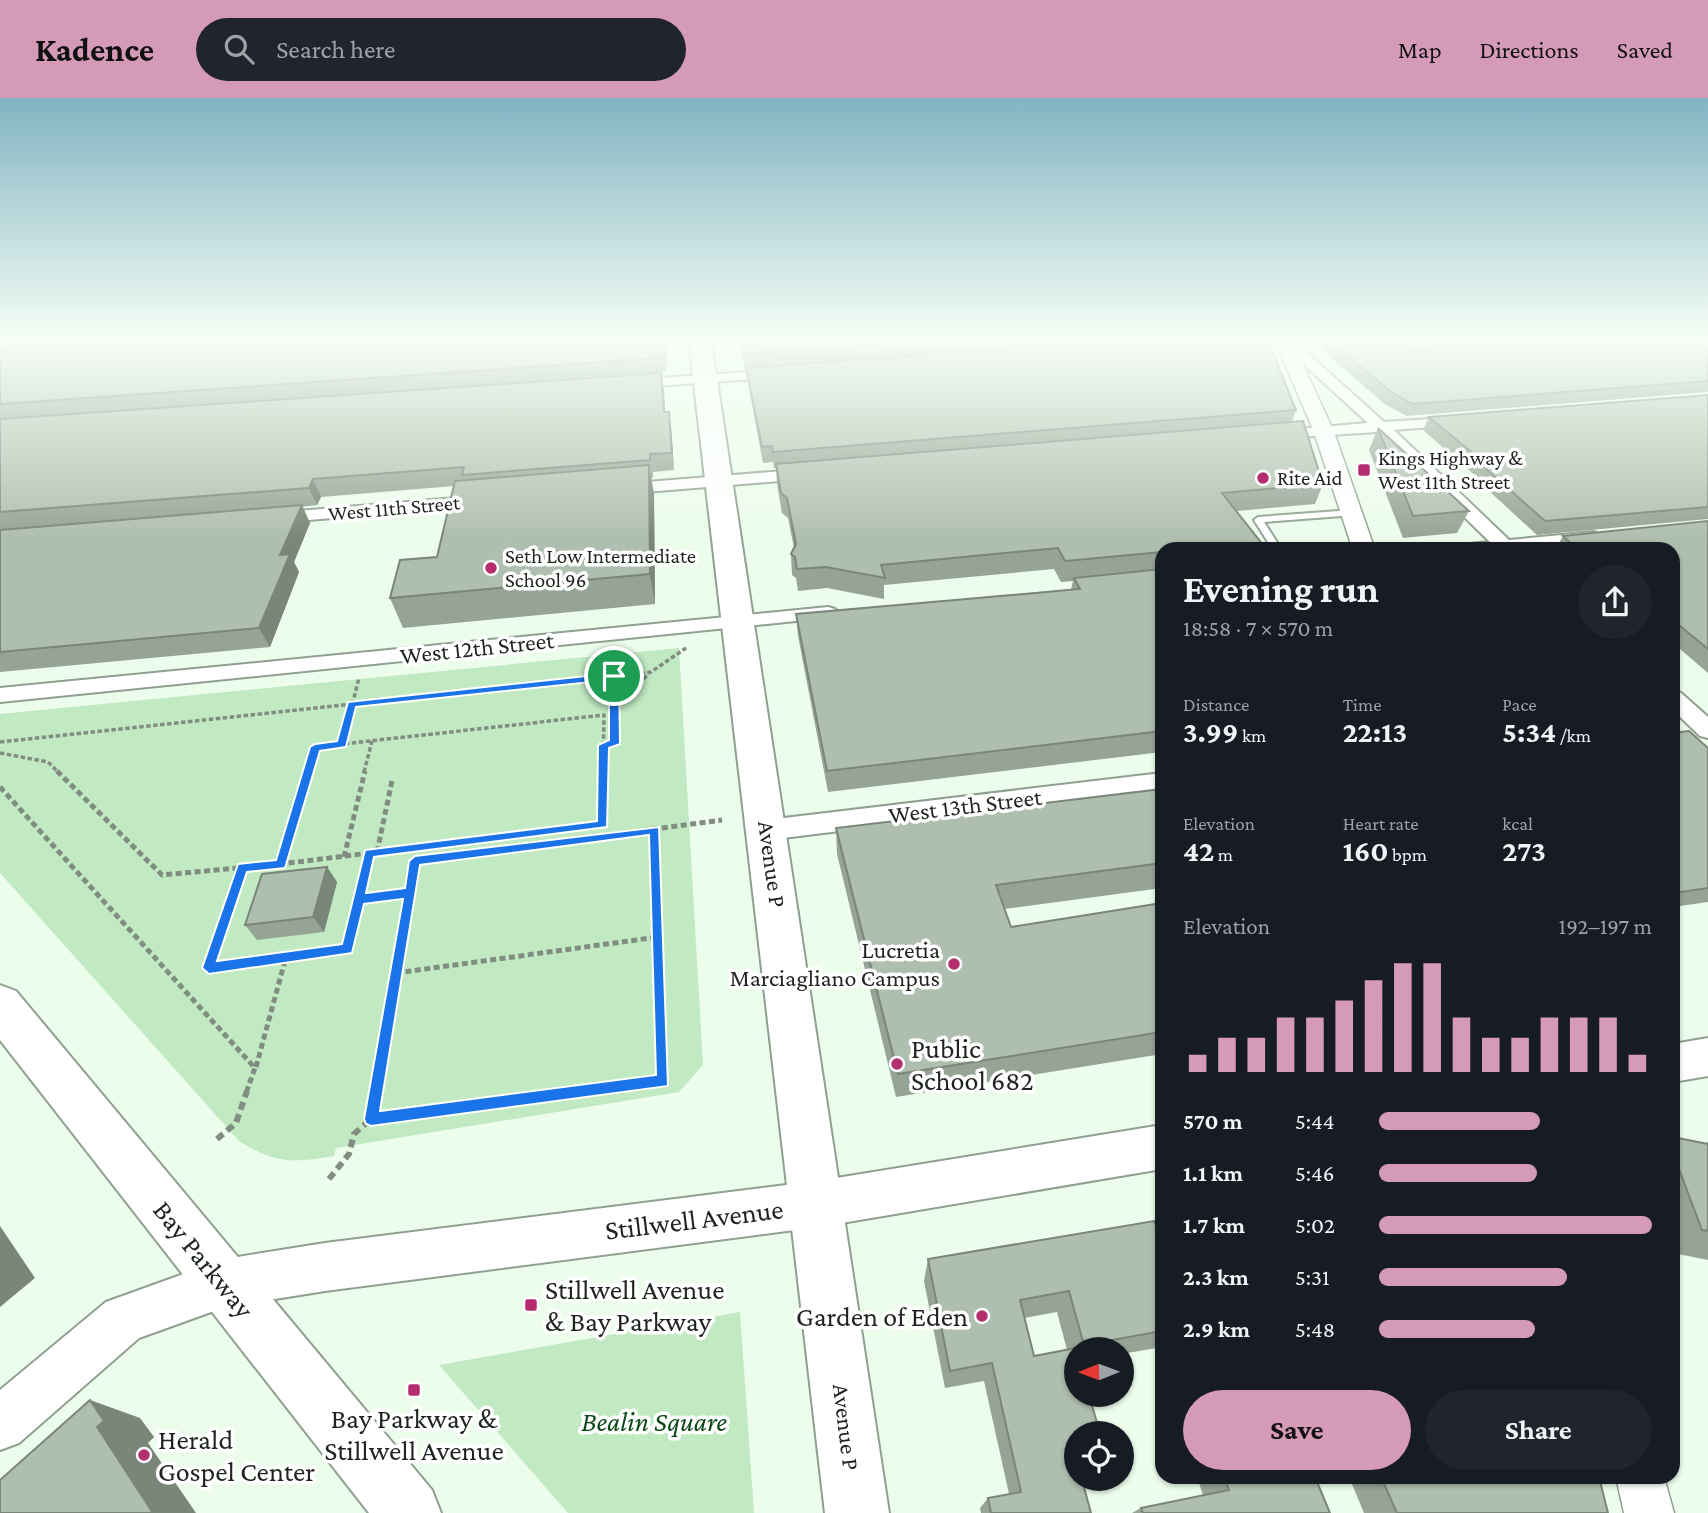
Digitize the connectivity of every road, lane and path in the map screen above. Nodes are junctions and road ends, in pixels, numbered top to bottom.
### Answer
1 (709, 407) edge
2 (1313, 407) edge
3 (1359, 407) edge
4 (1478, 418) edge
5 (1380, 426) junction
6 (1324, 432) junction
7 (1258, 437) edge
8 (822, 473) edge
9 (719, 481) junction
10 (601, 491) edge
11 (493, 500) edge
12 (1352, 513) junction
13 (261, 518) edge
14 (1613, 535) edge
15 (1273, 542) edge
16 (1361, 542) edge
17 (1501, 542) edge
18 (1556, 542) edge
19 (847, 611) edge
20 (737, 622) junction
21 (692, 643) dead end
22 (651, 673) junction
23 (359, 676) dead end
24 (614, 676) junction
25 (0, 695) edge
26 (614, 703) junction
27 (352, 704) junction
28 (1680, 705) edge
29 (1696, 720) edge
30 (372, 741) junction
31 (0, 742) edge
32 (342, 744) junction
33 (603, 745) junction
34 (0, 753) edge
35 (392, 781) dead end
36 (1155, 783) edge
37 (0, 786) edge
38 (722, 820) dead end
39 (655, 830) junction
40 (767, 830) junction
41 (377, 852) junction
42 (369, 853) junction
43 (344, 856) junction
44 (281, 864) junction
45 (242, 868) junction
46 (410, 893) junction
47 (359, 899) junction
48 (658, 937) junction
49 (286, 957) junction
50 (396, 972) junction
51 (0, 1005) edge
52 (1708, 1057) edge
53 (1680, 1062) edge
54 (256, 1068) junction
55 (371, 1119) junction
56 (217, 1139) dead end
57 (1155, 1148) edge
58 (329, 1179) dead end
59 (818, 1204) junction
60 (225, 1283) junction
61 (0, 1424) edge
62 (1642, 1484) edge
63 (409, 1513) edge
64 (857, 1513) edge
65 (1649, 1513) edge

1 - 9 main road, Avenue P
2 - 6 street
3 - 5 street
4 - 5 street
5 - 6 street
5 - 17 street
6 - 7 street
6 - 12 street
8 - 9 street
9 - 10 street
9 - 20 main road, Avenue P
11 - 13 street, West 11th Street
12 - 15 lane
12 - 16 street
14 - 18 street
19 - 20 street, West 12th Street
20 - 25 street, West 12th Street
20 - 40 main road, Avenue P
21 - 22 path
22 - 24 path
22 - 26 path
23 - 27 path
24 - 26 path
24 - 27 path
26 - 33 path
27 - 31 path
27 - 32 path
28 - 29 street
30 - 32 path
30 - 33 path
30 - 43 path
32 - 44 path
33 - 41 path
34 - 45 path
35 - 41 path
36 - 40 street, West 13th Street
37 - 54 path
38 - 39 path
39 - 46 path
39 - 48 path
40 - 59 main road, Avenue P
41 - 42 path
42 - 43 path
42 - 47 path
43 - 44 path
44 - 45 path
45 - 49 path
46 - 47 path
46 - 50 path
47 - 49 path
48 - 50 path
48 - 55 path
49 - 54 path
50 - 55 path
51 - 60 main road, Bay Parkway
52 - 53 main road
54 - 56 path
55 - 58 path
57 - 59 main road, Stillwell Avenue
59 - 60 main road, Stillwell Avenue
59 - 64 main road, Avenue P
60 - 61 main road, Stillwell Avenue
60 - 63 main road, Bay Parkway
62 - 65 street

